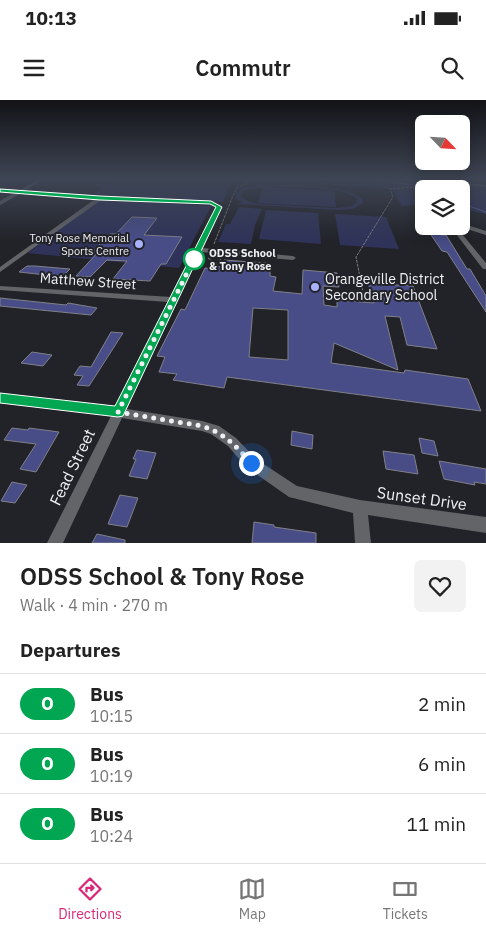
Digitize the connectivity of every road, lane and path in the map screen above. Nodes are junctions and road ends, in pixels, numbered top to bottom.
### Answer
1 (98, 200) edge
2 (146, 200) edge
3 (232, 200) edge
4 (392, 200) edge
5 (486, 233) edge
6 (198, 250) junction
7 (210, 250) junction
8 (221, 258) dead end
9 (293, 258) dead end
10 (486, 267) edge
11 (0, 270) edge
12 (0, 288) edge
13 (174, 300) junction
14 (365, 302) dead end
15 (0, 398) edge
16 (118, 412) junction
17 (360, 507) junction
18 (486, 525) edge
19 (55, 543) edge
20 (363, 543) edge

1 - 11 street
2 - 6 street, Fead Street
3 - 7 path
4 - 14 path
5 - 10 street
6 - 7 street
6 - 8 path
6 - 13 street, Fead Street
7 - 9 street
12 - 13 street, Matthew Street
13 - 16 street, Fead Street
15 - 16 street
16 - 17 street
16 - 19 street, Fead Street
17 - 18 street, Sunset Drive
17 - 20 street, Sunset Drive

